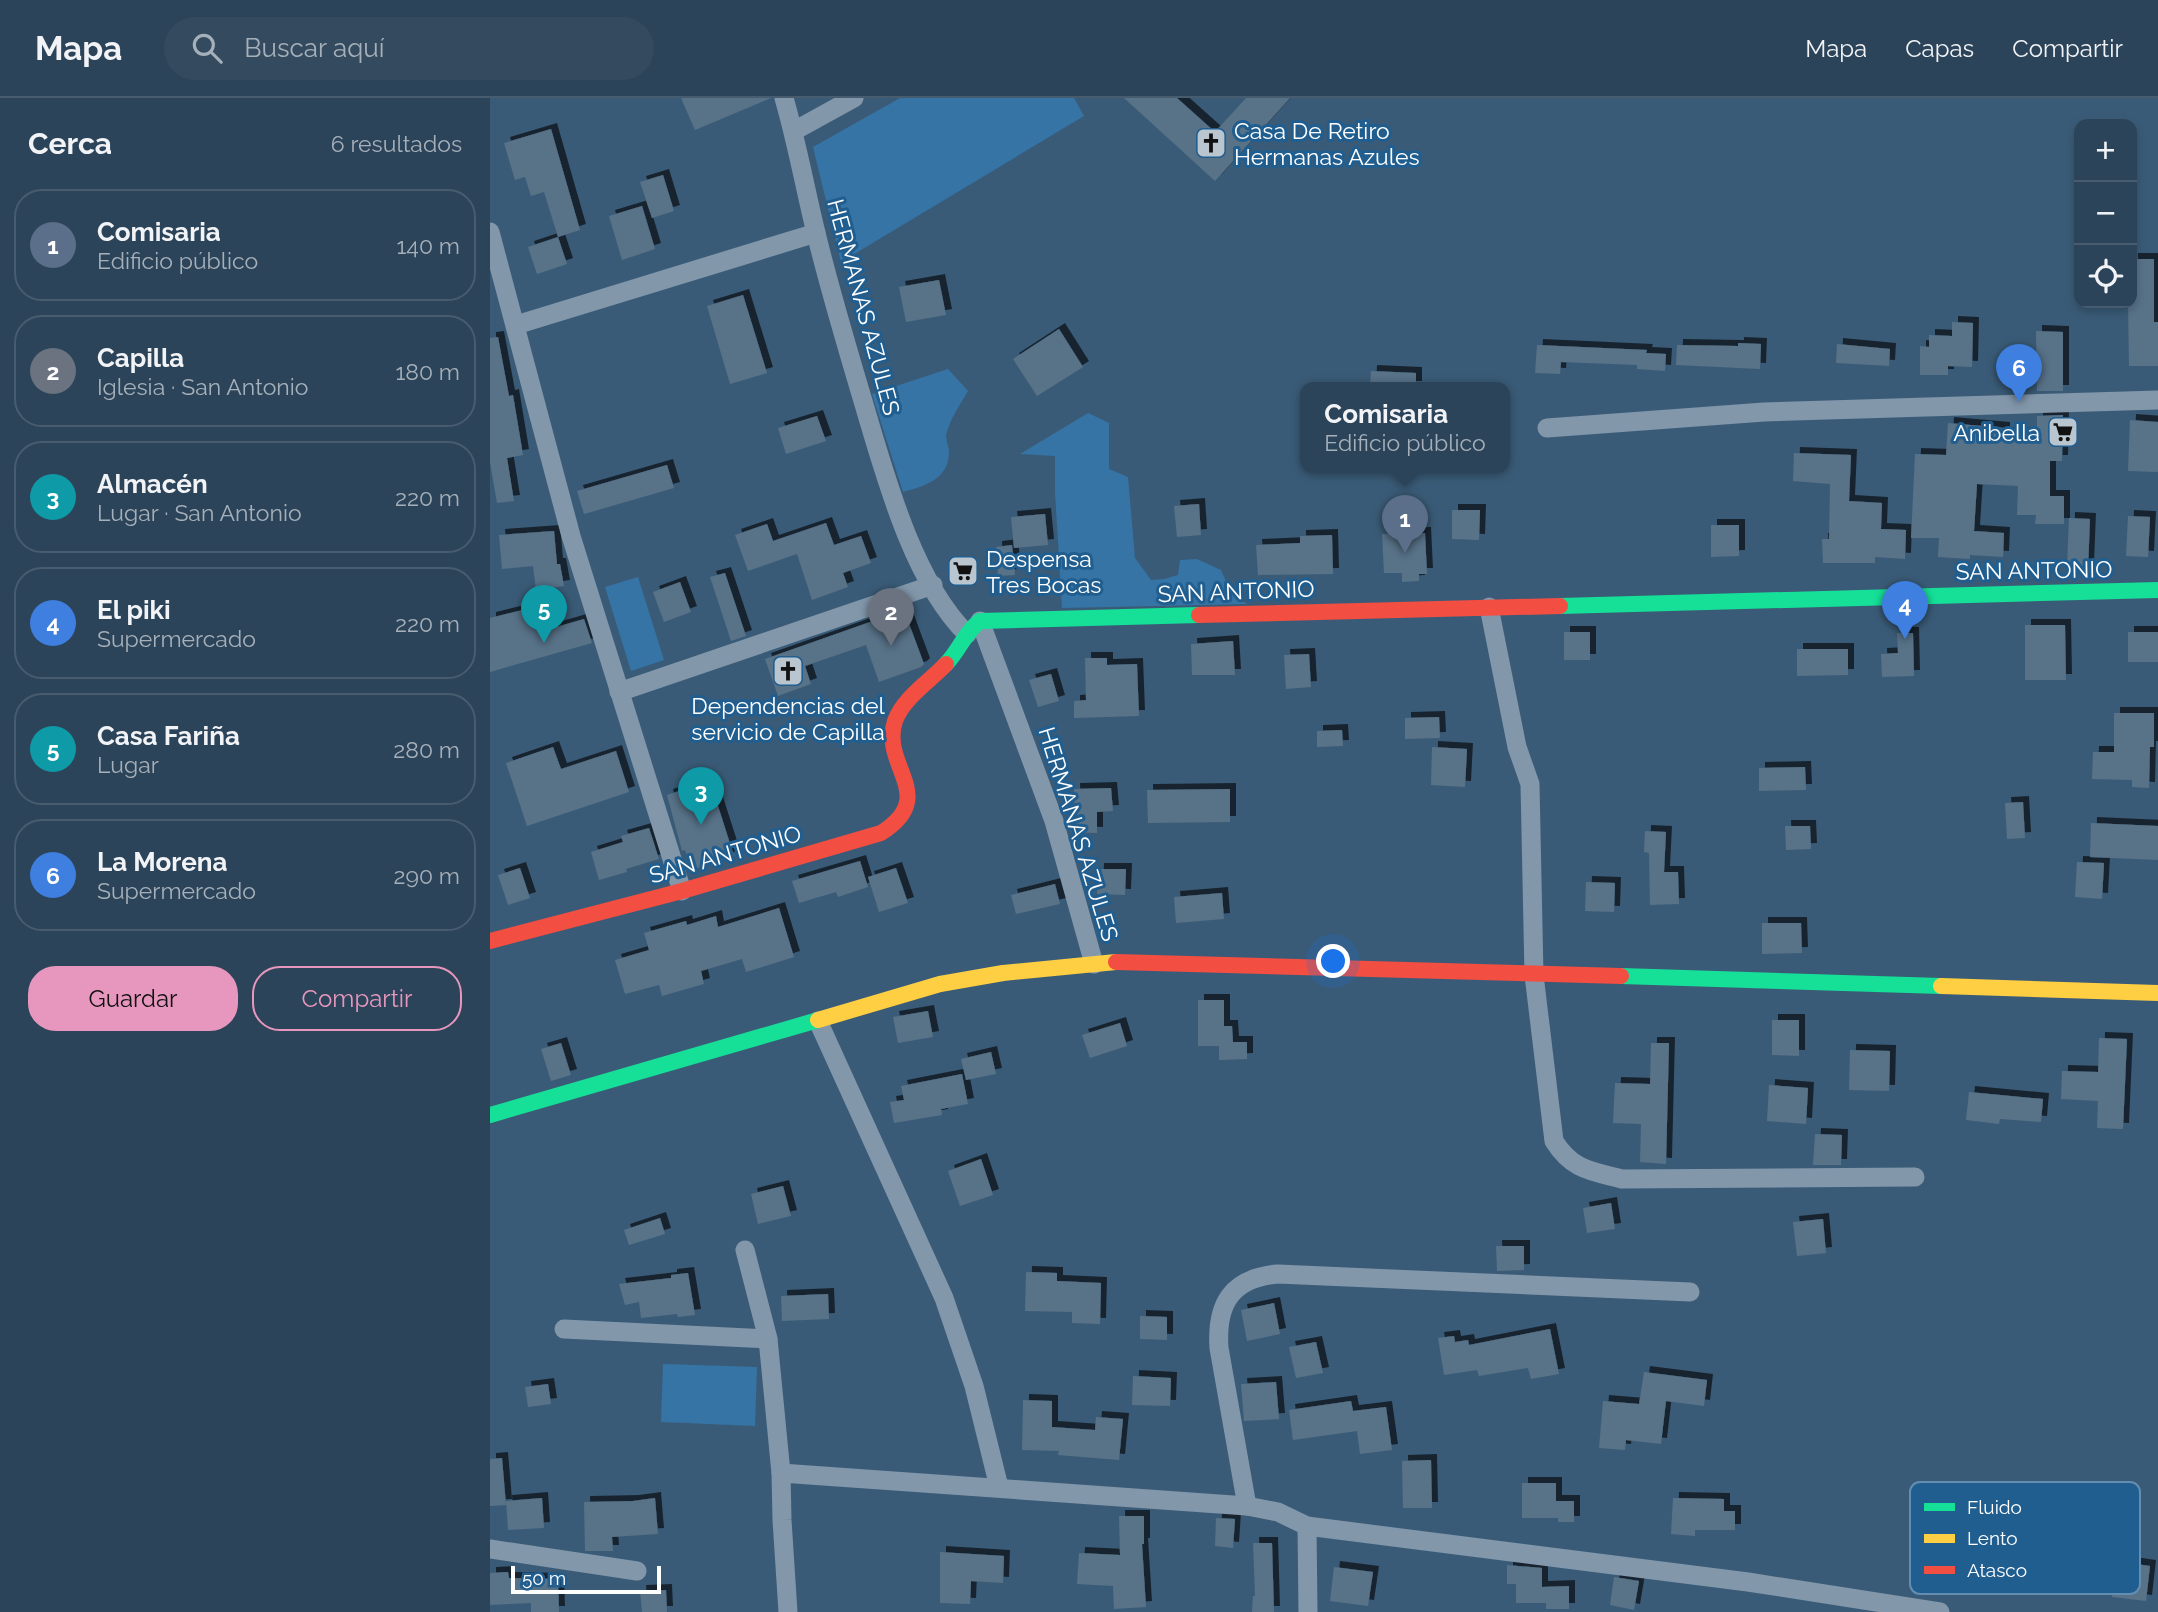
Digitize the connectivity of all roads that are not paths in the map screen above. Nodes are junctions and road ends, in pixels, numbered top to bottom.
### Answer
1 (784, 98) edge
2 (854, 98) edge
3 (794, 131) junction
4 (490, 232) edge
5 (816, 233) junction
6 (516, 325) junction
7 (2158, 400) edge
8 (1547, 428) dead end
9 (933, 585) junction
10 (2158, 590) edge
11 (1489, 607) junction
12 (973, 628) junction
13 (620, 692) junction
14 (682, 891) junction
15 (490, 941) edge
16 (1094, 964) junction
17 (1534, 975) junction
18 (2158, 993) edge
19 (818, 1021) junction
20 (490, 1115) edge
21 (1915, 1177) dead end
22 (745, 1250) dead end
23 (1690, 1292) dead end
24 (564, 1329) dead end
25 (768, 1339) junction
26 (781, 1473) junction
27 (999, 1487) junction
28 (1247, 1506) junction
29 (1307, 1526) junction
30 (490, 1549) edge
31 (637, 1571) dead end
32 (788, 1612) edge
33 (1308, 1612) edge
34 (1940, 1612) edge

1 - 3 street, HERMANAS AZULES
2 - 3 street
3 - 5 street, HERMANAS AZULES
4 - 6 street
5 - 6 street
5 - 9 street, HERMANAS AZULES
6 - 13 street
7 - 8 street
9 - 12 street, HERMANAS AZULES
9 - 13 street
10 - 11 street, SAN ANTONIO
11 - 12 street, SAN ANTONIO
11 - 17 street
12 - 14 street, SAN ANTONIO
12 - 16 street, HERMANAS AZULES
13 - 14 street
14 - 15 street, SAN ANTONIO
16 - 17 street, HERMANAS AZULES
16 - 19 street
17 - 18 street, HERMANAS AZULES
17 - 21 street
19 - 20 street
19 - 27 street
22 - 25 street
23 - 28 street
24 - 25 street
25 - 26 street
26 - 27 street
26 - 32 street
27 - 28 street
28 - 29 street
29 - 33 street
29 - 34 street
30 - 31 street

